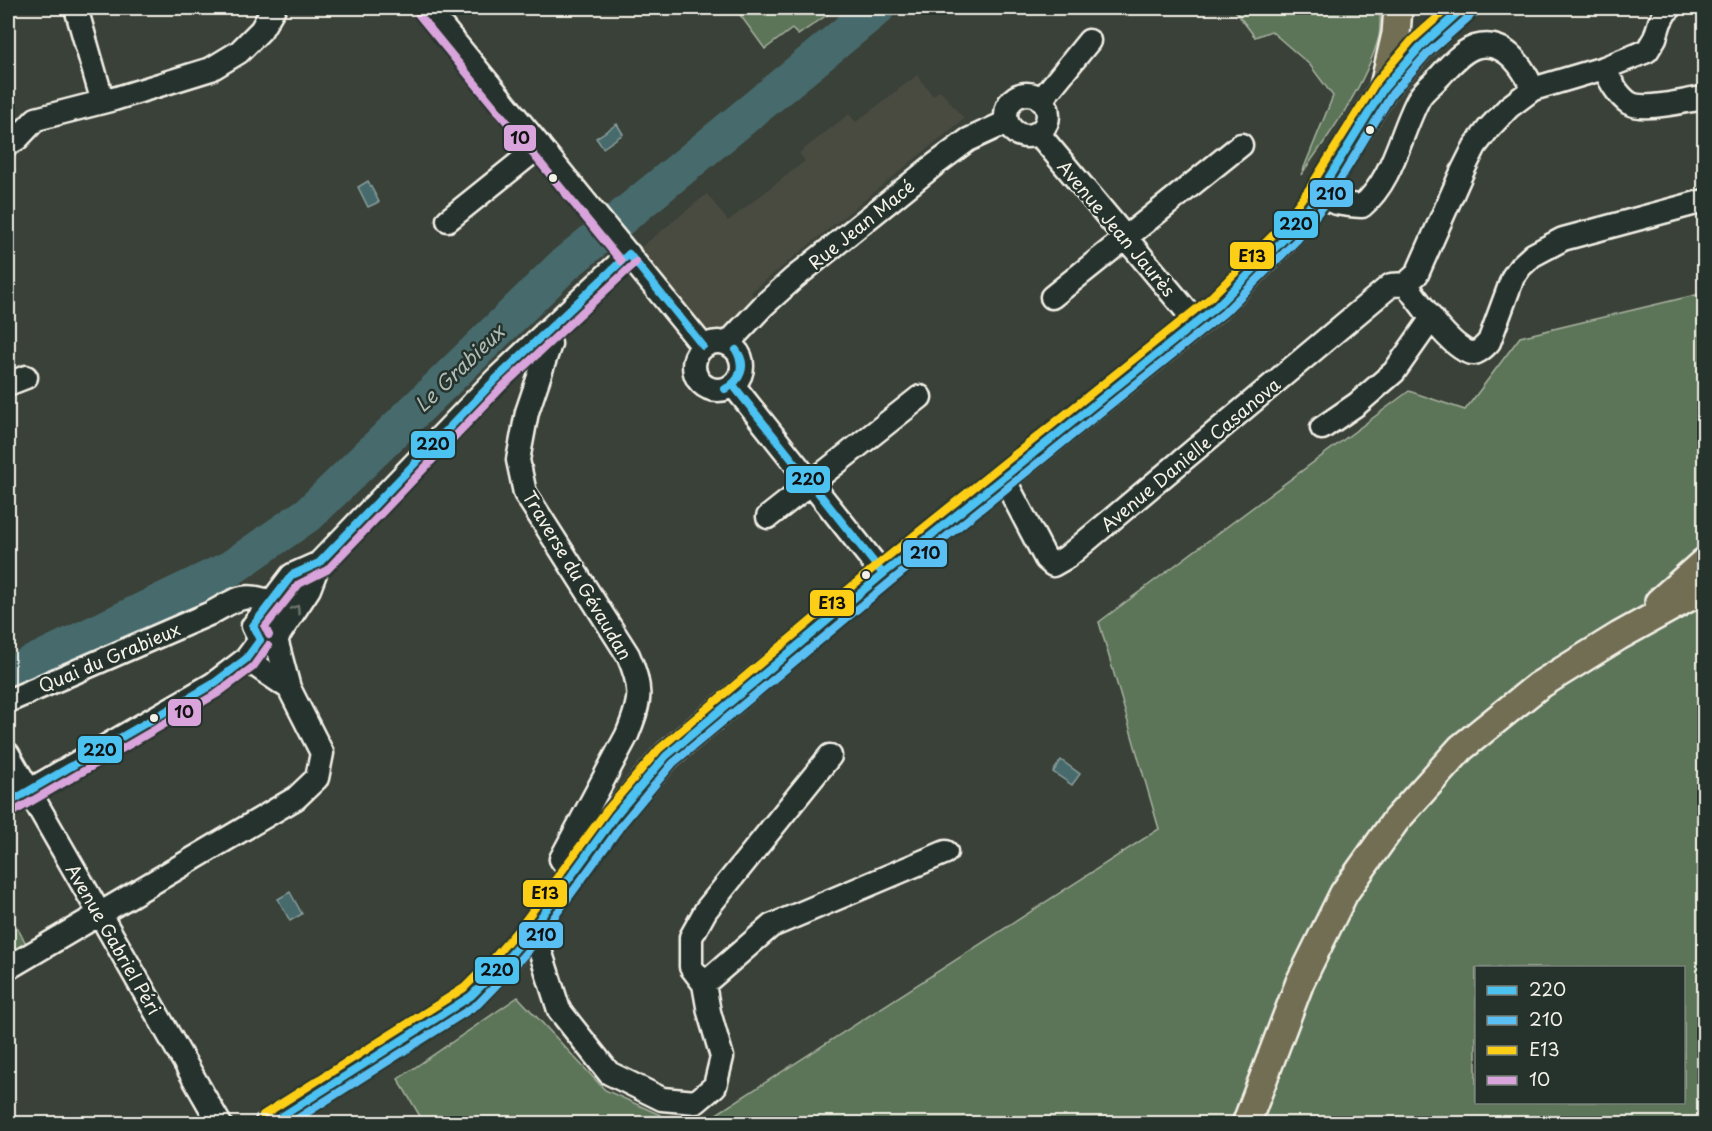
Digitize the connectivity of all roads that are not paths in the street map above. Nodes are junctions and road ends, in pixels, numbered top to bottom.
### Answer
1 (76, 8) edge
2 (274, 8) edge
3 (427, 8) edge
4 (1398, 8) edge
5 (1463, 8) edge
6 (1670, 8) edge
7 (1089, 41) dead end
8 (1604, 68) junction
9 (1384, 88) junction
10 (1533, 89) junction
11 (1026, 93) junction
12 (1704, 98) edge
13 (107, 99) junction
14 (1007, 122) junction
15 (1038, 133) junction
16 (8, 144) edge
17 (1241, 145) dead end
18 (540, 146) junction
19 (1318, 195) junction
20 (1704, 201) edge
21 (448, 220) dead end
22 (1125, 237) junction
23 (625, 250) junction
24 (1406, 284) junction
25 (1052, 297) dead end
26 (1432, 318) junction
27 (1196, 322) junction
28 (546, 330) junction
29 (728, 344) junction
30 (703, 346) junction
31 (733, 385) junction
32 (920, 397) dead end
33 (1322, 428) dead end
34 (1003, 477) junction
35 (811, 483) junction
36 (768, 517) dead end
37 (1704, 562) edge
38 (319, 563) junction
39 (883, 574) junction
40 (1704, 590) edge
41 (270, 602) junction
42 (211, 613) junction
43 (263, 635) junction
44 (1619, 636) junction
45 (246, 659) junction
46 (289, 688) junction
47 (8, 701) edge
48 (8, 754) edge
49 (830, 756) dead end
50 (28, 790) junction
51 (8, 803) edge
52 (946, 852) dead end
53 (572, 874) junction
54 (100, 915) junction
55 (530, 932) junction
56 (8, 968) edge
57 (704, 984) junction
58 (220, 1124) edge
59 (269, 1124) edge
60 (1246, 1124) edge

1 - 13 street
2 - 13 street
3 - 18 street
4 - 9 main road
5 - 9 main road
6 - 8 street
7 - 11 street
8 - 10 street
8 - 12 street
9 - 19 main road
10 - 19 street
10 - 24 street
11 - 14 street
11 - 15 street
13 - 16 street
14 - 15 street
14 - 29 street, Rue Jean Macé
15 - 22 street, Avenue Jean Jaurès
17 - 22 street
18 - 21 street
18 - 23 street
19 - 27 main road
20 - 26 street
22 - 25 street
22 - 27 street, Avenue Jean Jaurès
23 - 28 street
23 - 30 street
24 - 26 street
24 - 34 street, Avenue Danielle Casanova
26 - 33 street
27 - 34 main road
28 - 38 street
28 - 53 street, Traverse du Gévaudan
29 - 30 street
29 - 31 street
30 - 31 street
31 - 35 street
32 - 35 street
34 - 39 main road
35 - 36 street
35 - 39 street
37 - 44 main road
38 - 41 street
43 -> 38 street
39 - 53 main road
40 - 44 main road
41 - 42 street, Quai du Grabieux
41 - 43 street
42 - 43 street
42 - 47 street, Quai du Grabieux
43 - 45 street
43 - 46 street
44 - 60 main road
45 - 46 street
45 - 50 street
46 - 54 street
48 - 50 street, Avenue Gabriel Péri
49 - 57 street
50 - 51 street
50 - 54 street, Avenue Gabriel Péri
52 - 57 street
53 - 55 main road
54 - 56 street
54 - 58 street, Avenue Gabriel Péri
55 - 57 street
55 - 59 main road

